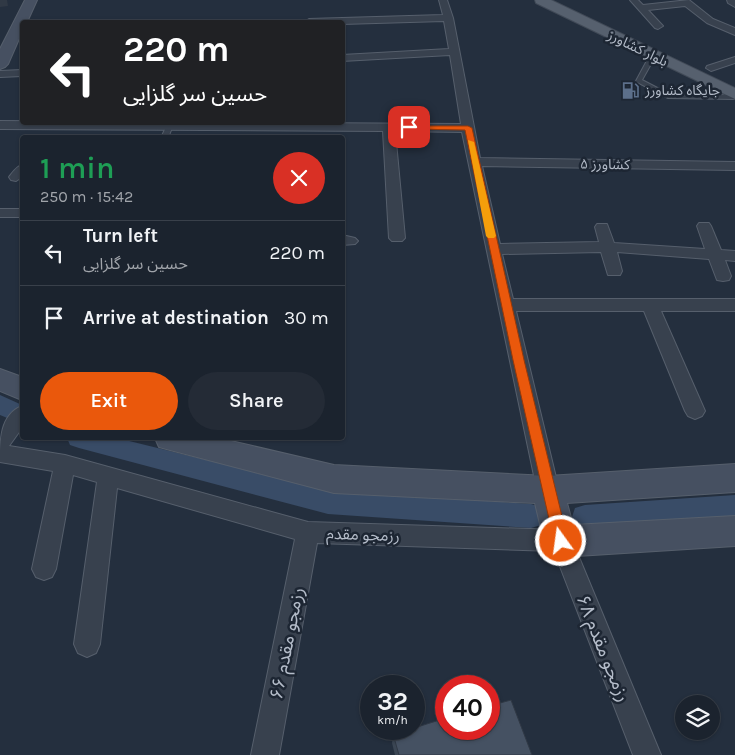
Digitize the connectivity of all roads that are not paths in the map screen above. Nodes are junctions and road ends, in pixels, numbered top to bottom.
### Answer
1 (31, 0) edge
2 (443, 0) edge
3 (541, 0) edge
4 (566, 0) edge
5 (634, 0) edge
6 (685, 1) edge
7 (641, 8) junction
8 (448, 18) junction
9 (24, 20) edge
10 (345, 21) edge
11 (658, 26) dead end
12 (735, 32) edge
13 (19, 33) edge
14 (454, 52) junction
15 (653, 55) junction
16 (345, 58) edge
17 (735, 60) edge
18 (0, 64) edge
19 (711, 68) junction
20 (20, 73) edge
21 (0, 74) edge
22 (735, 80) edge
23 (735, 95) edge
24 (0, 125) edge
25 (20, 125) edge
26 (170, 125) edge
27 (226, 125) edge
28 (300, 125) edge
29 (331, 125) edge
30 (389, 127) junction
31 (468, 128) junction
32 (283, 132) edge
33 (165, 135) edge
34 (474, 162) junction
35 (735, 166) edge
36 (0, 213) edge
37 (20, 213) edge
38 (704, 226) dead end
39 (602, 227) dead end
40 (397, 238) dead end
41 (606, 247) junction
42 (494, 248) junction
43 (716, 255) junction
44 (735, 256) edge
45 (614, 271) dead end
46 (723, 276) dead end
47 (506, 305) junction
48 (650, 305) junction
49 (735, 305) edge
50 (0, 379) edge
51 (20, 389) edge
52 (696, 411) dead end
53 (20, 417) edge
54 (178, 440) edge
55 (1, 444) edge
56 (65, 464) junction
57 (108, 476) junction
58 (735, 478) edge
59 (548, 490) junction
60 (735, 531) edge
61 (308, 532) junction
62 (561, 541) junction
63 (44, 569) dead end
64 (87, 644) dead end
65 (264, 755) edge
66 (647, 755) edge

1 - 9 street
2 - 8 street
3 - 15 main road, بلوار کشاورز
4 - 19 main road, بلوار کشاورز
5 - 7 street
6 - 7 street
6 - 12 street
7 - 11 street
8 - 10 street
8 - 14 street
13 - 18 street
14 - 16 street
14 - 31 street
15 - 23 main road, بلوار کشاورز
15 - 23 lane
17 - 19 street
19 - 22 main road, بلوار کشاورز
20 - 21 street
24 - 25 street
26 - 33 lane
27 - 32 street
28 - 32 street
29 - 30 street
30 - 31 street
30 - 40 street
31 - 34 street
34 - 35 street, کشاورز ۵
34 - 42 street
36 - 37 street
38 - 43 street
39 - 41 street
41 - 42 street
41 - 43 street
41 - 45 street
42 - 47 street
43 - 44 street
43 - 46 street
47 - 48 street
47 - 59 street
48 - 49 street
48 - 52 street
50 - 51 street
53 - 55 street
54 - 59 street
55 - 56 street, رزمجو مقدم
56 - 57 street, رزمجو مقدم
56 - 63 street
57 - 61 street, رزمجو مقدم
57 - 64 street
58 - 59 street
59 - 62 street
60 - 62 street, رزمجو مقدم
61 - 62 street, رزمجو مقدم
61 - 65 street, رزمجو مقدم ۶۶
62 - 66 street, رزمجو مقدم ۶۸

